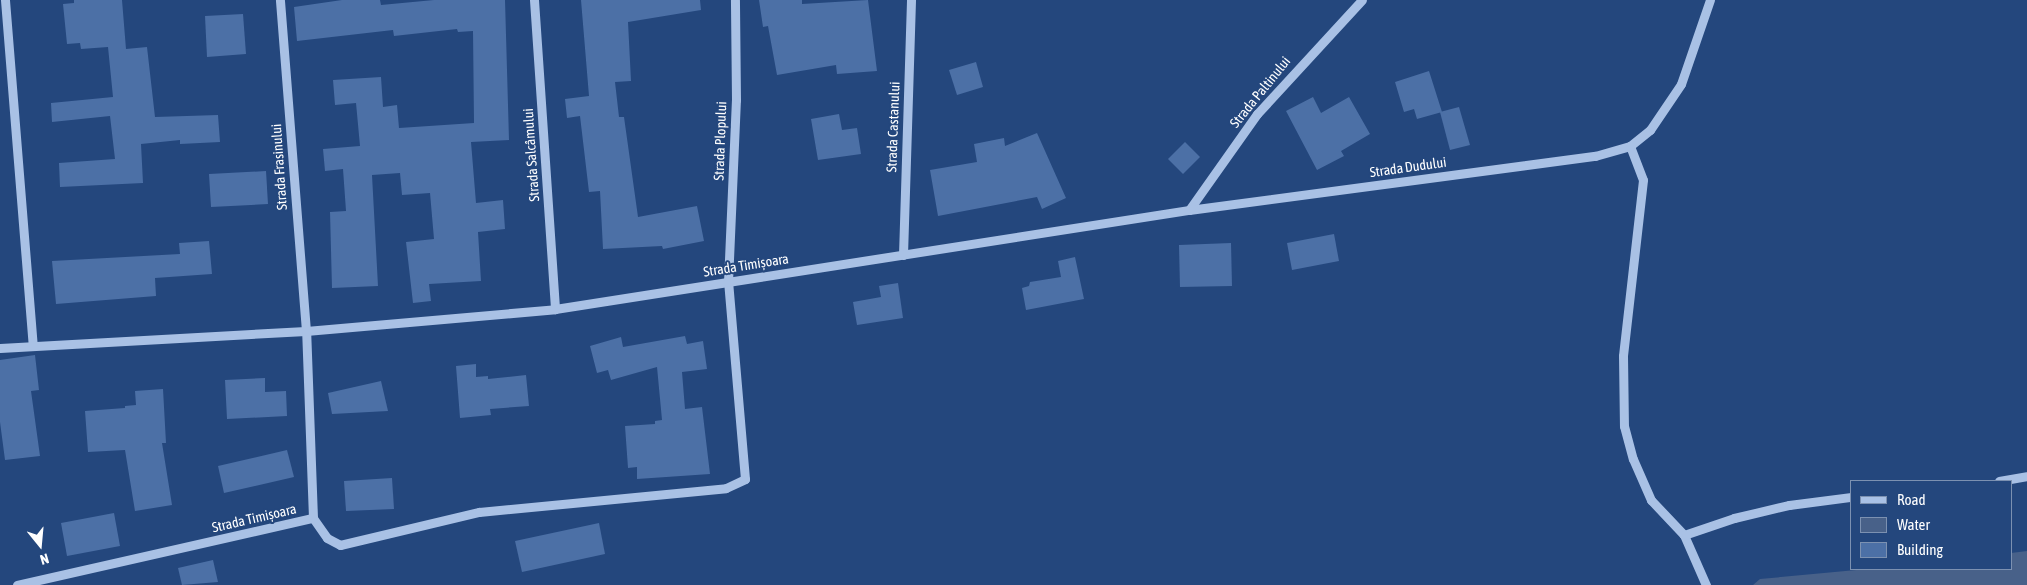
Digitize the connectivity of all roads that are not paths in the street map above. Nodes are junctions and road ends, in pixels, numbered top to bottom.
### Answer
1 (5, 0) edge
2 (280, 0) edge
3 (534, 0) edge
4 (735, 0) edge
5 (911, 0) edge
6 (1362, 0) edge
7 (1710, 0) edge
8 (1630, 146) junction
9 (1189, 210) junction
10 (903, 255) junction
11 (728, 282) junction
12 (555, 309) junction
13 (306, 331) junction
14 (34, 345) junction
15 (0, 348) edge
16 (2027, 476) edge
17 (2005, 480) edge
18 (1850, 497) edge
19 (313, 518) junction
20 (1684, 535) junction
21 (17, 585) edge
22 (1706, 585) edge

1 - 14 street
2 - 13 street, Strada Frasinului
3 - 12 street, Strada Salcâmului
4 - 11 street, Strada Plopului
5 - 10 street, Strada Castanului
6 - 9 street, Strada Paltinului
7 - 8 street, Strada Dudului
8 - 9 street, Strada Dudului
8 - 20 street
9 - 10 street, Strada Timișoara
10 - 11 street, Strada Timișoara
11 - 12 street, Strada Timișoara
11 - 19 street, Strada Plopului
12 - 13 street, Strada Timișoara
13 - 14 street, Strada Timișoara
13 - 19 street, Strada Timișoara
14 - 15 street, Strada Timișoara
16 - 17 street
18 - 20 street
19 - 21 street, Strada Timișoara
20 - 22 street

